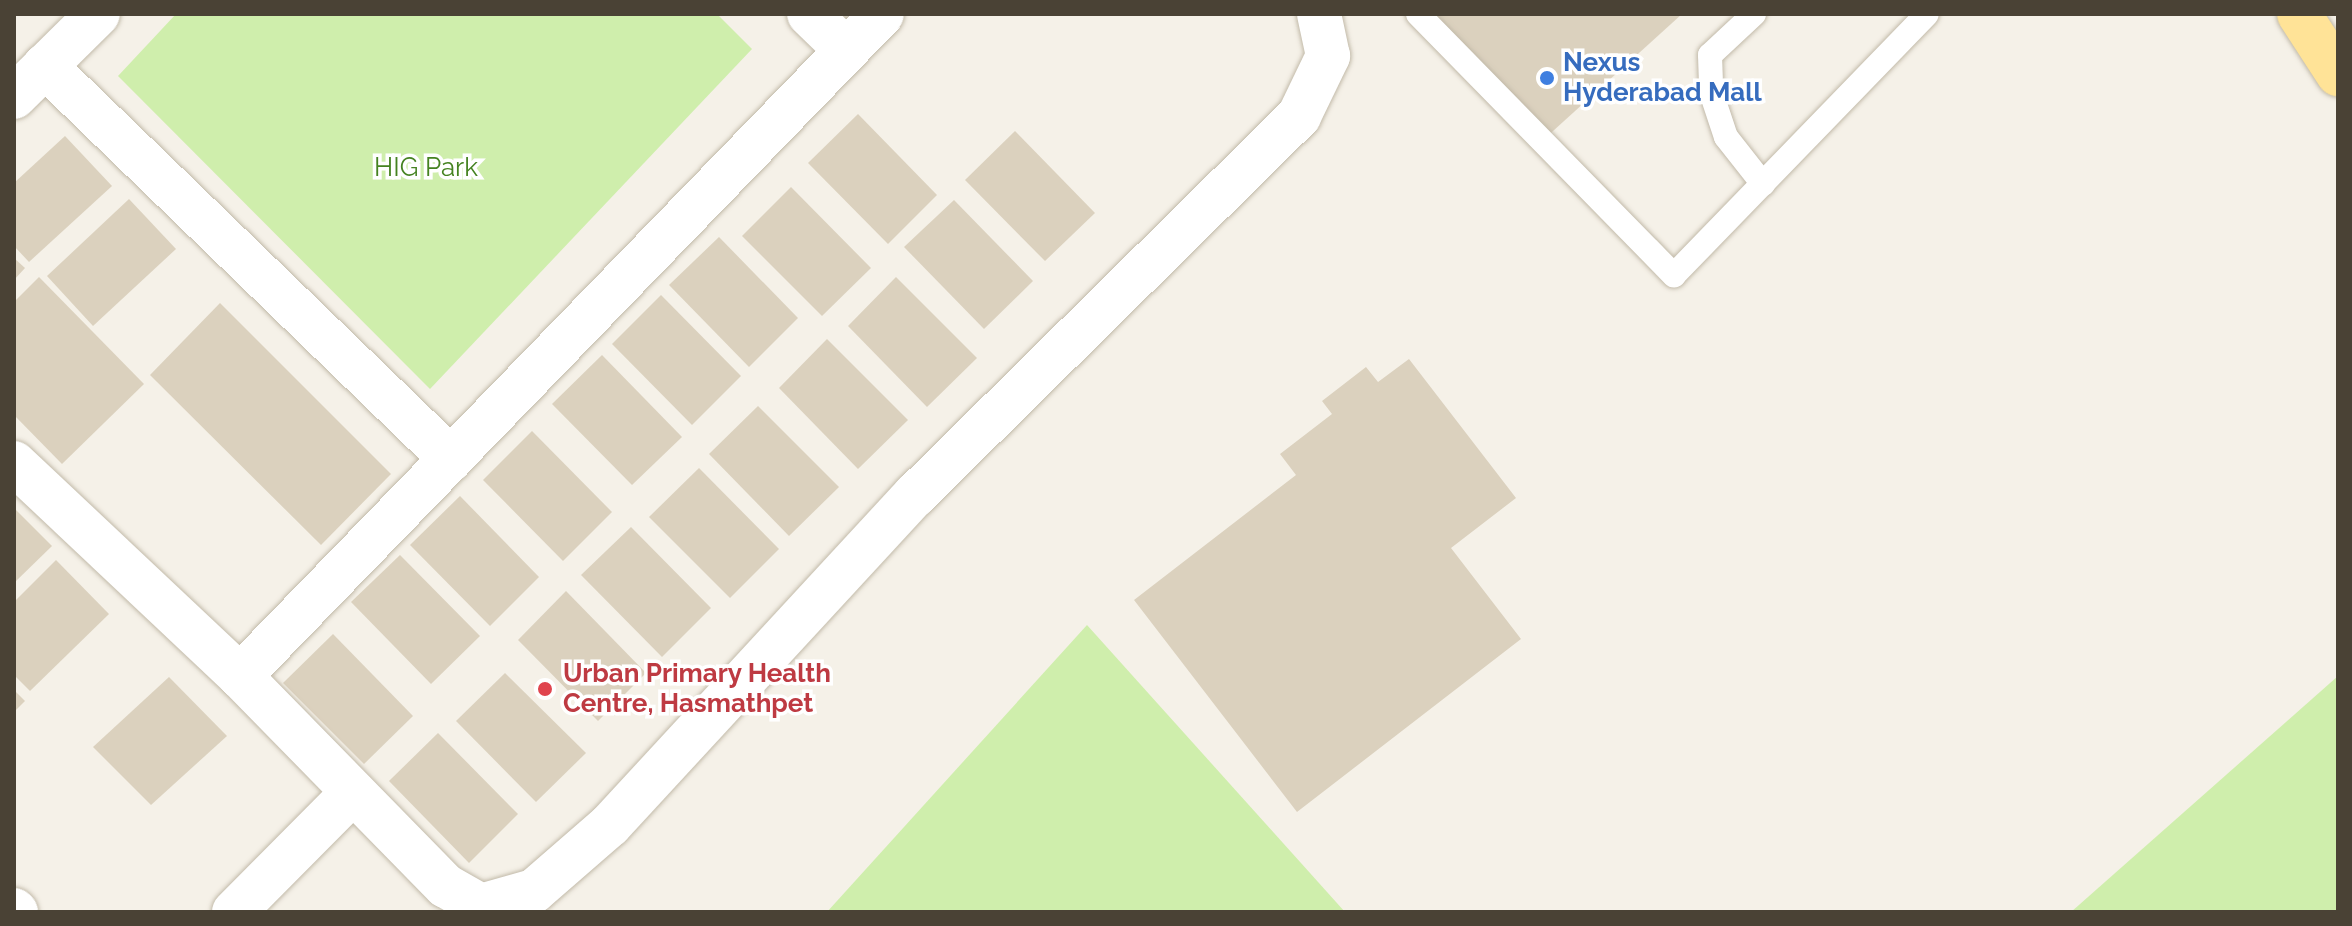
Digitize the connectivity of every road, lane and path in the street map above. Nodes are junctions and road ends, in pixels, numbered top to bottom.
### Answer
1 (98, 14) edge
2 (809, 14) edge
3 (882, 14) edge
4 (1319, 14) edge
5 (1418, 14) edge
6 (1754, 14) edge
7 (1927, 14) edge
8 (2299, 14) edge
9 (846, 50) junction
10 (45, 66) junction
11 (2338, 74) edge
12 (14, 97) edge
13 (1763, 184) junction
14 (451, 459) junction
15 (14, 463) edge
16 (240, 676) junction
17 (353, 792) junction
18 (234, 912) edge

1 - 10 street
2 - 9 street
3 - 9 street
4 - 17 street
5 - 13 lane
6 - 13 lane
7 - 13 lane
8 - 11 main road
9 - 14 street
10 - 12 street
10 - 14 street
14 - 16 street
15 - 16 street
16 - 17 street
17 - 18 street

